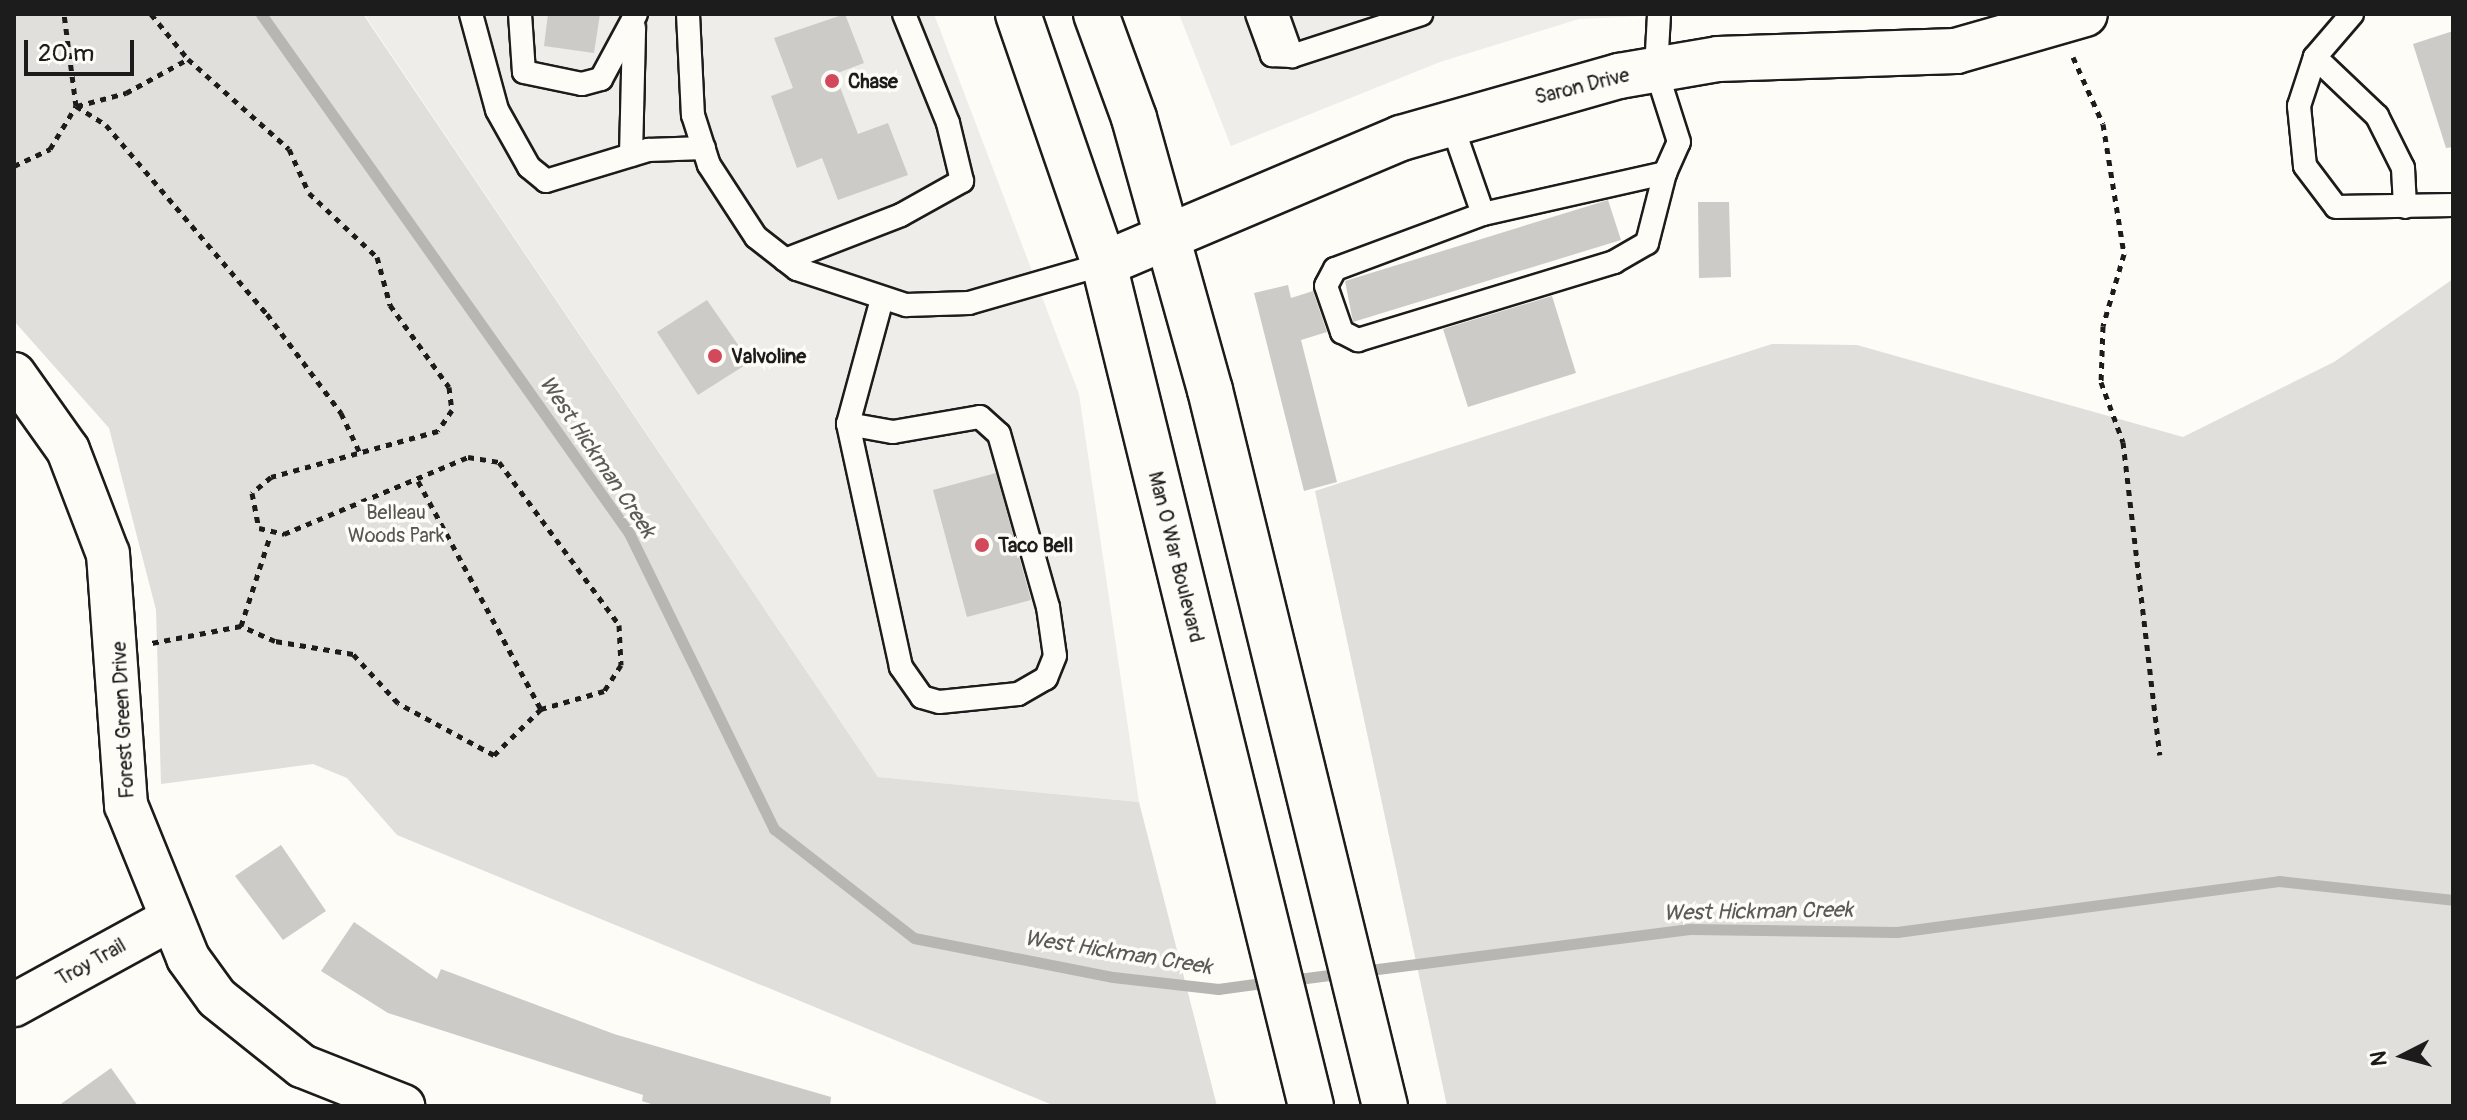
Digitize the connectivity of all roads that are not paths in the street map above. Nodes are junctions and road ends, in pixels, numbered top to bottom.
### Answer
1 (471, 14) edge
2 (520, 14) edge
3 (688, 14) edge
4 (904, 14) edge
5 (1018, 14) edge
6 (1096, 14) edge
7 (1257, 14) edge
8 (1277, 14) edge
9 (1421, 14) edge
10 (1659, 14) edge
11 (2352, 14) edge
12 (2071, 18) edge
13 (635, 20) edge
14 (1292, 56) junction
15 (2315, 57) junction
16 (1656, 70) junction
17 (1451, 122) junction
18 (704, 148) junction
19 (631, 155) junction
20 (1665, 173) junction
21 (2453, 205) edge
22 (2405, 207) junction
23 (1483, 214) junction
24 (1170, 240) junction
25 (785, 260) junction
26 (1104, 264) junction
27 (882, 299) junction
28 (14, 374) edge
29 (848, 424) junction
30 (169, 920) junction
31 (14, 1005) edge
32 (403, 1106) edge
33 (1311, 1106) edge
34 (1385, 1106) edge

1 - 19 lane
2 - 13 lane
3 - 18 lane
4 - 25 lane
5 - 26 main road, Man O War Boulevard
6 - 24 main road
7 - 14 lane
8 - 14 lane
9 - 14 lane
10 - 16 lane
11 - 15 lane
12 - 16 main road, Saron Drive
13 - 19 lane
15 - 22 lane
15 - 22 lane
16 - 17 main road, Saron Drive
16 - 20 lane
17 - 23 lane
17 - 24 main road, Saron Drive
18 - 19 lane
18 - 25 lane
20 - 23 lane
20 - 23 lane
21 - 22 lane
24 - 26 main road, Saron Drive
24 - 34 main road
25 - 27 lane
26 - 27 lane
26 - 33 main road, Man O War Boulevard
27 - 29 lane
28 - 30 street, Forest Green Drive
29 - 29 lane
30 - 31 street, Troy Trail
30 - 32 street, Forest Green Drive

